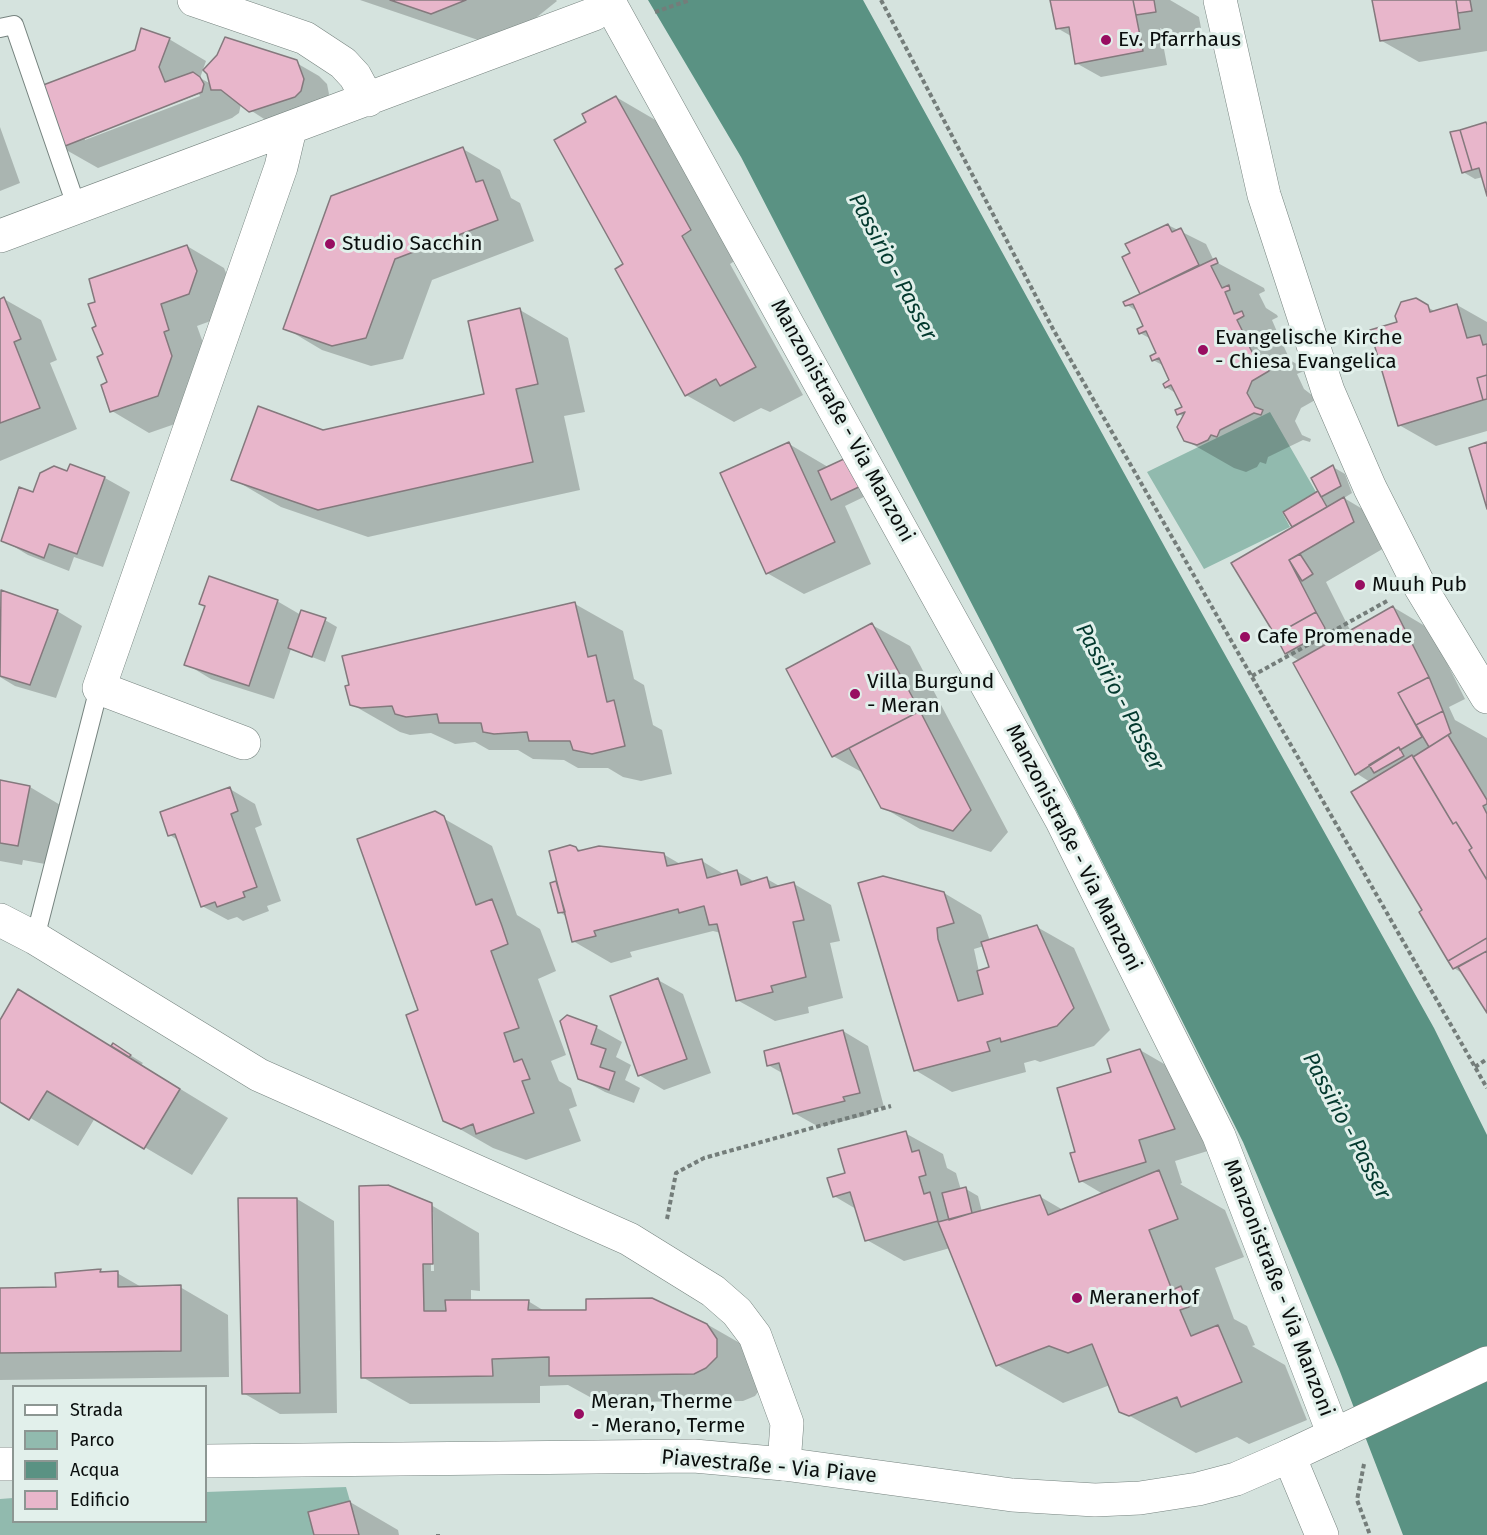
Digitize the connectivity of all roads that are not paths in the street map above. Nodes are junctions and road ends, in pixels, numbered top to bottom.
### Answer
1 (194, 0) edge
2 (608, 0) edge
3 (1220, 0) edge
4 (0, 28) edge
5 (368, 100) junction
6 (290, 129) junction
7 (77, 208) junction
8 (0, 236) edge
9 (99, 688) junction
10 (1487, 697) edge
11 (244, 743) dead end
12 (0, 920) edge
13 (35, 938) junction
14 (1487, 1363) edge
15 (1342, 1430) junction
16 (1289, 1456) junction
17 (207, 1461) edge
18 (784, 1464) junction
19 (1322, 1535) edge

1 - 5 street
2 - 5 street
2 - 15 street, Manzonistraße - Via Manzoni
3 - 10 street
4 - 7 lane
5 - 6 street
6 - 7 street
6 - 9 street
7 - 8 street
9 - 11 street
9 - 13 lane
12 - 13 street
13 - 18 street
14 - 15 street, Piavestraße - Via Piave
15 - 16 street, Piavestraße - Via Piave
16 - 18 street, Piavestraße - Via Piave
16 - 19 street
17 - 18 street, Piavestraße - Via Piave

